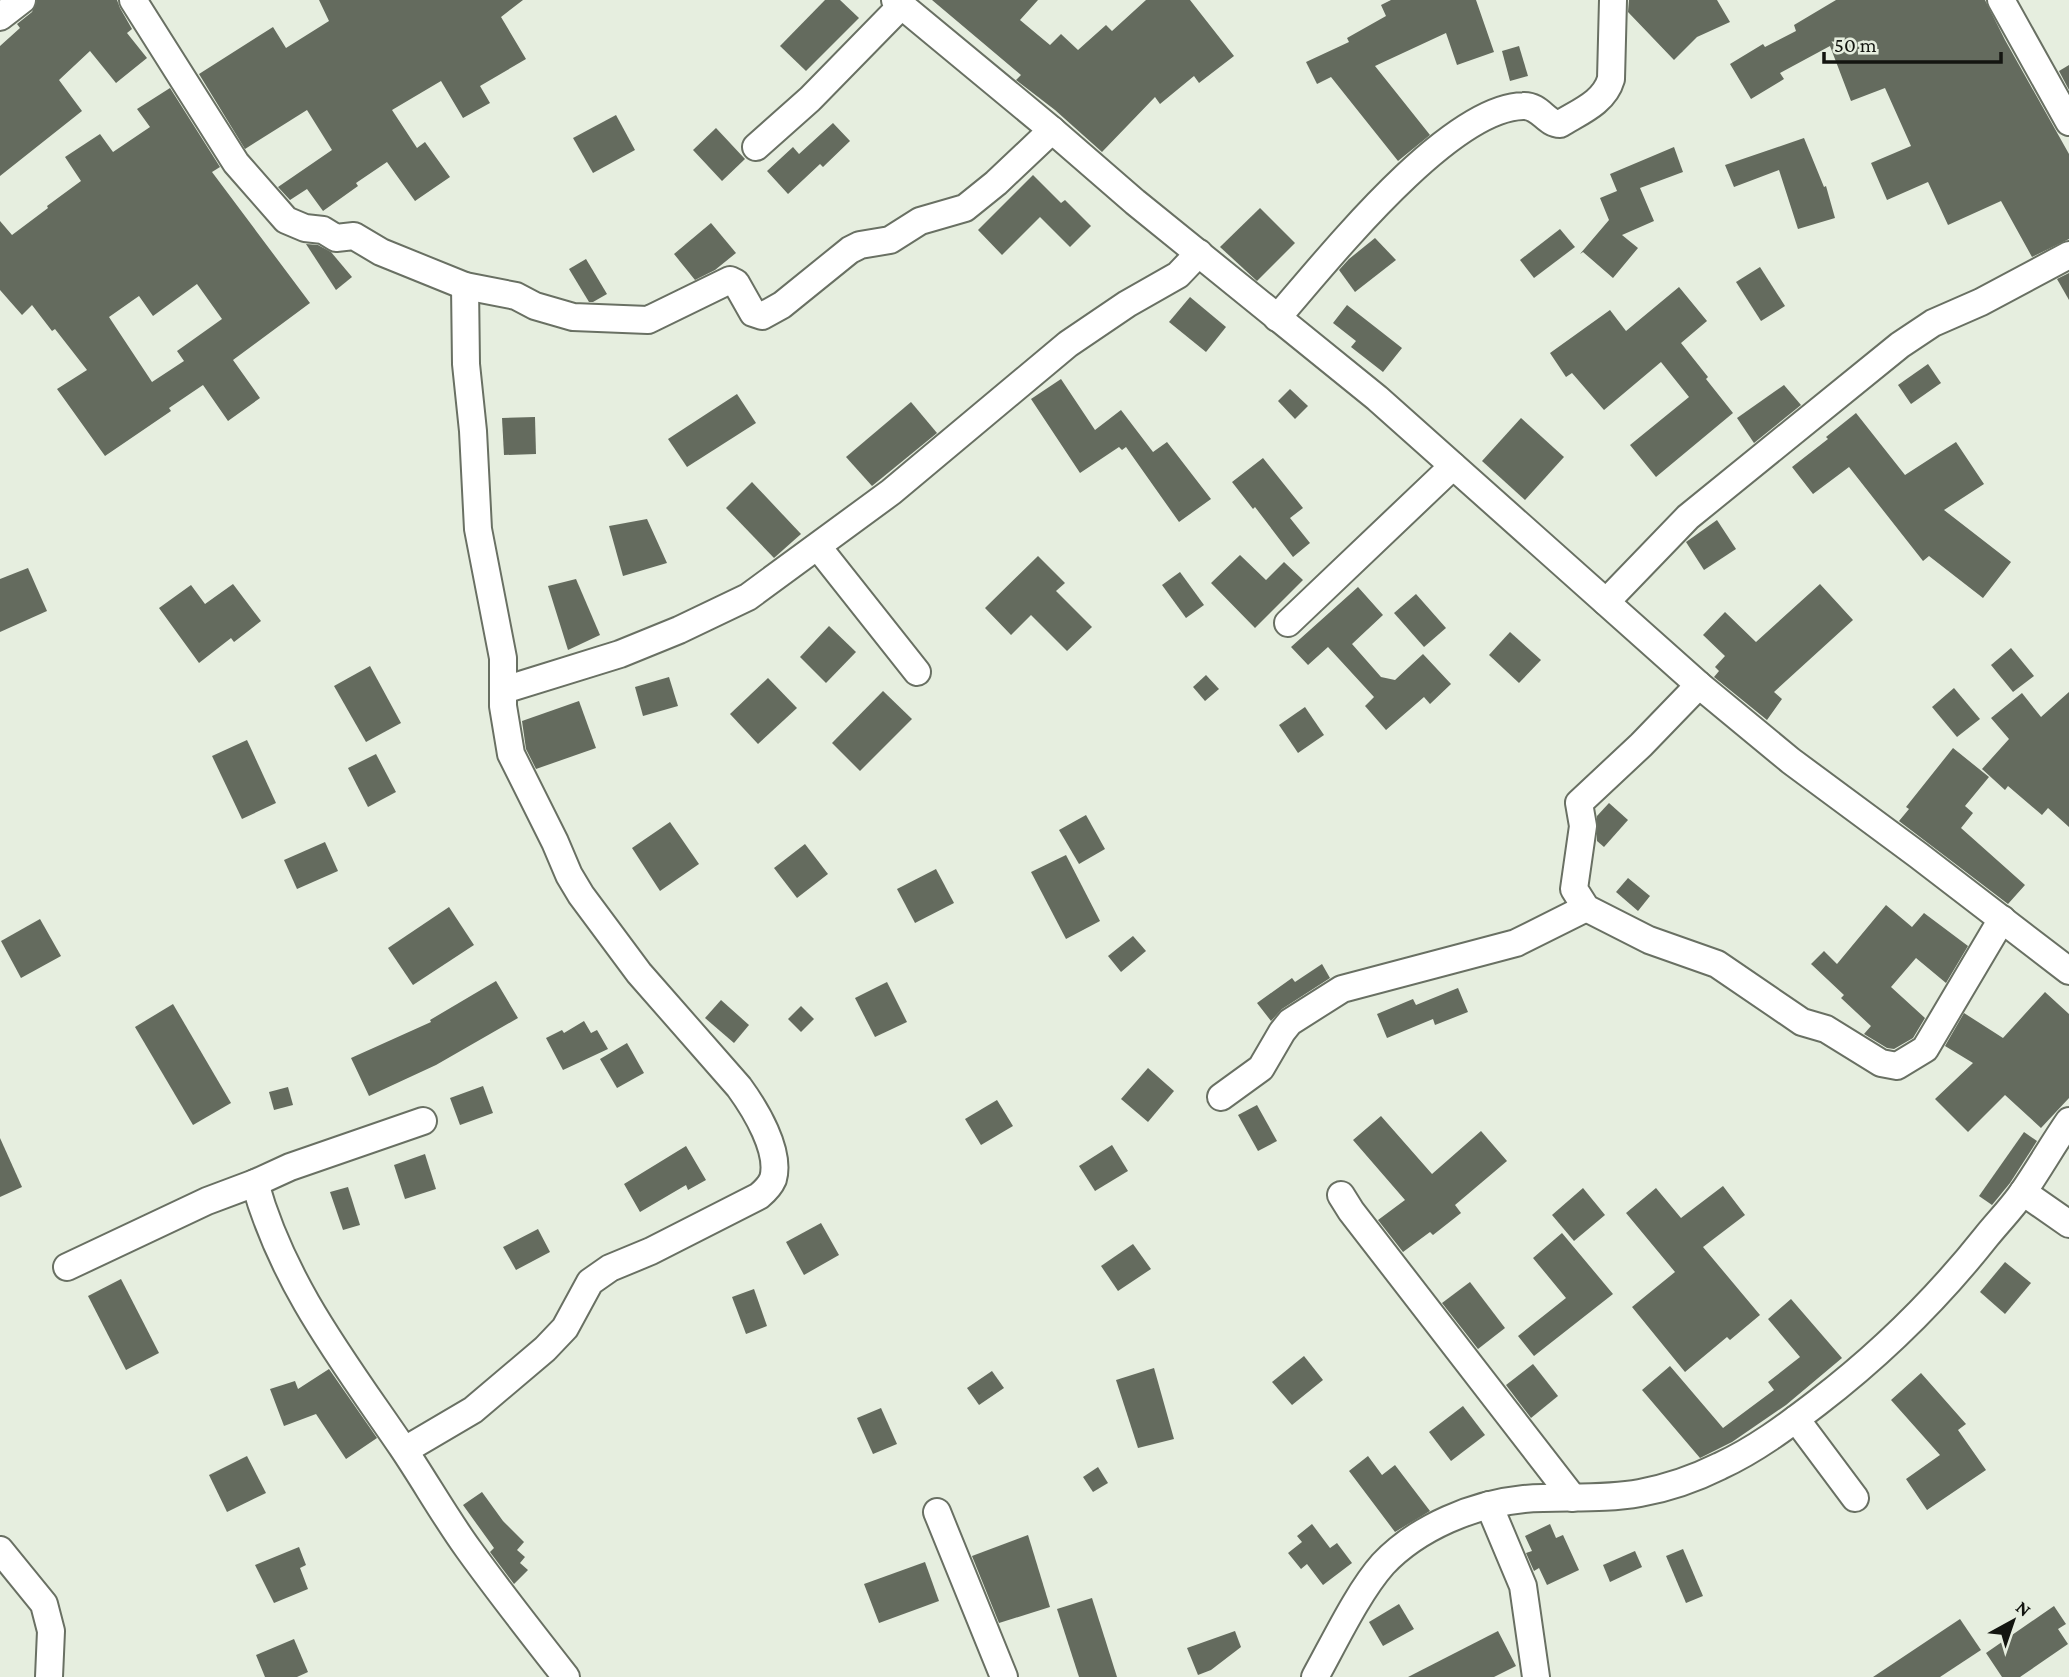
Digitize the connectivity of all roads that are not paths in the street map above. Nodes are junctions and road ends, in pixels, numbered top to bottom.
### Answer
1 (22, 0) edge
2 (132, 0) edge
3 (1613, 0) edge
4 (2001, 0) edge
5 (898, 3) edge
6 (0, 18) edge
7 (2069, 122) edge
8 (1052, 130) junction
9 (756, 146) dead end
10 (1199, 253) junction
11 (2069, 255) edge
12 (465, 286) junction
13 (1277, 318) junction
14 (1453, 466) junction
15 (818, 547) junction
16 (1605, 602) junction
17 (1288, 623) dead end
18 (916, 672) dead end
19 (1699, 685) junction
20 (504, 690) junction
21 (1586, 908) junction
22 (2002, 919) junction
23 (2069, 971) edge
24 (1222, 1097) dead end
25 (424, 1121) dead end
26 (2069, 1121) edge
27 (255, 1183) junction
28 (2023, 1192) junction
29 (1341, 1195) dead end
30 (2069, 1224) edge
31 (67, 1267) dead end
32 (1796, 1419) junction
33 (405, 1450) junction
34 (1573, 1498) junction
35 (1854, 1498) dead end
36 (1489, 1505) junction
37 (937, 1512) dead end
38 (0, 1550) edge
39 (49, 1677) edge
40 (566, 1677) edge
41 (1004, 1677) edge
42 (1315, 1677) edge
43 (1536, 1677) edge

1 - 6 street
2 - 12 street
3 - 13 street
4 - 7 street
5 - 8 street
5 - 9 street
8 - 10 street
8 - 12 street
10 - 13 street
10 - 15 street
11 - 16 street
12 - 20 street
13 - 14 street
14 - 16 street
14 - 17 street
15 - 18 street
15 - 20 street
16 - 19 street
19 - 21 street
19 - 22 street
20 - 33 street
21 - 22 street
21 - 24 street
22 - 23 street
25 - 27 street
26 - 28 street
27 - 31 street
27 - 33 street
28 - 30 street
28 - 32 street
29 - 34 street
32 - 34 street
32 - 35 street
33 - 40 street
34 - 36 street
36 - 42 street
36 - 43 street
37 - 41 street
38 - 39 street

